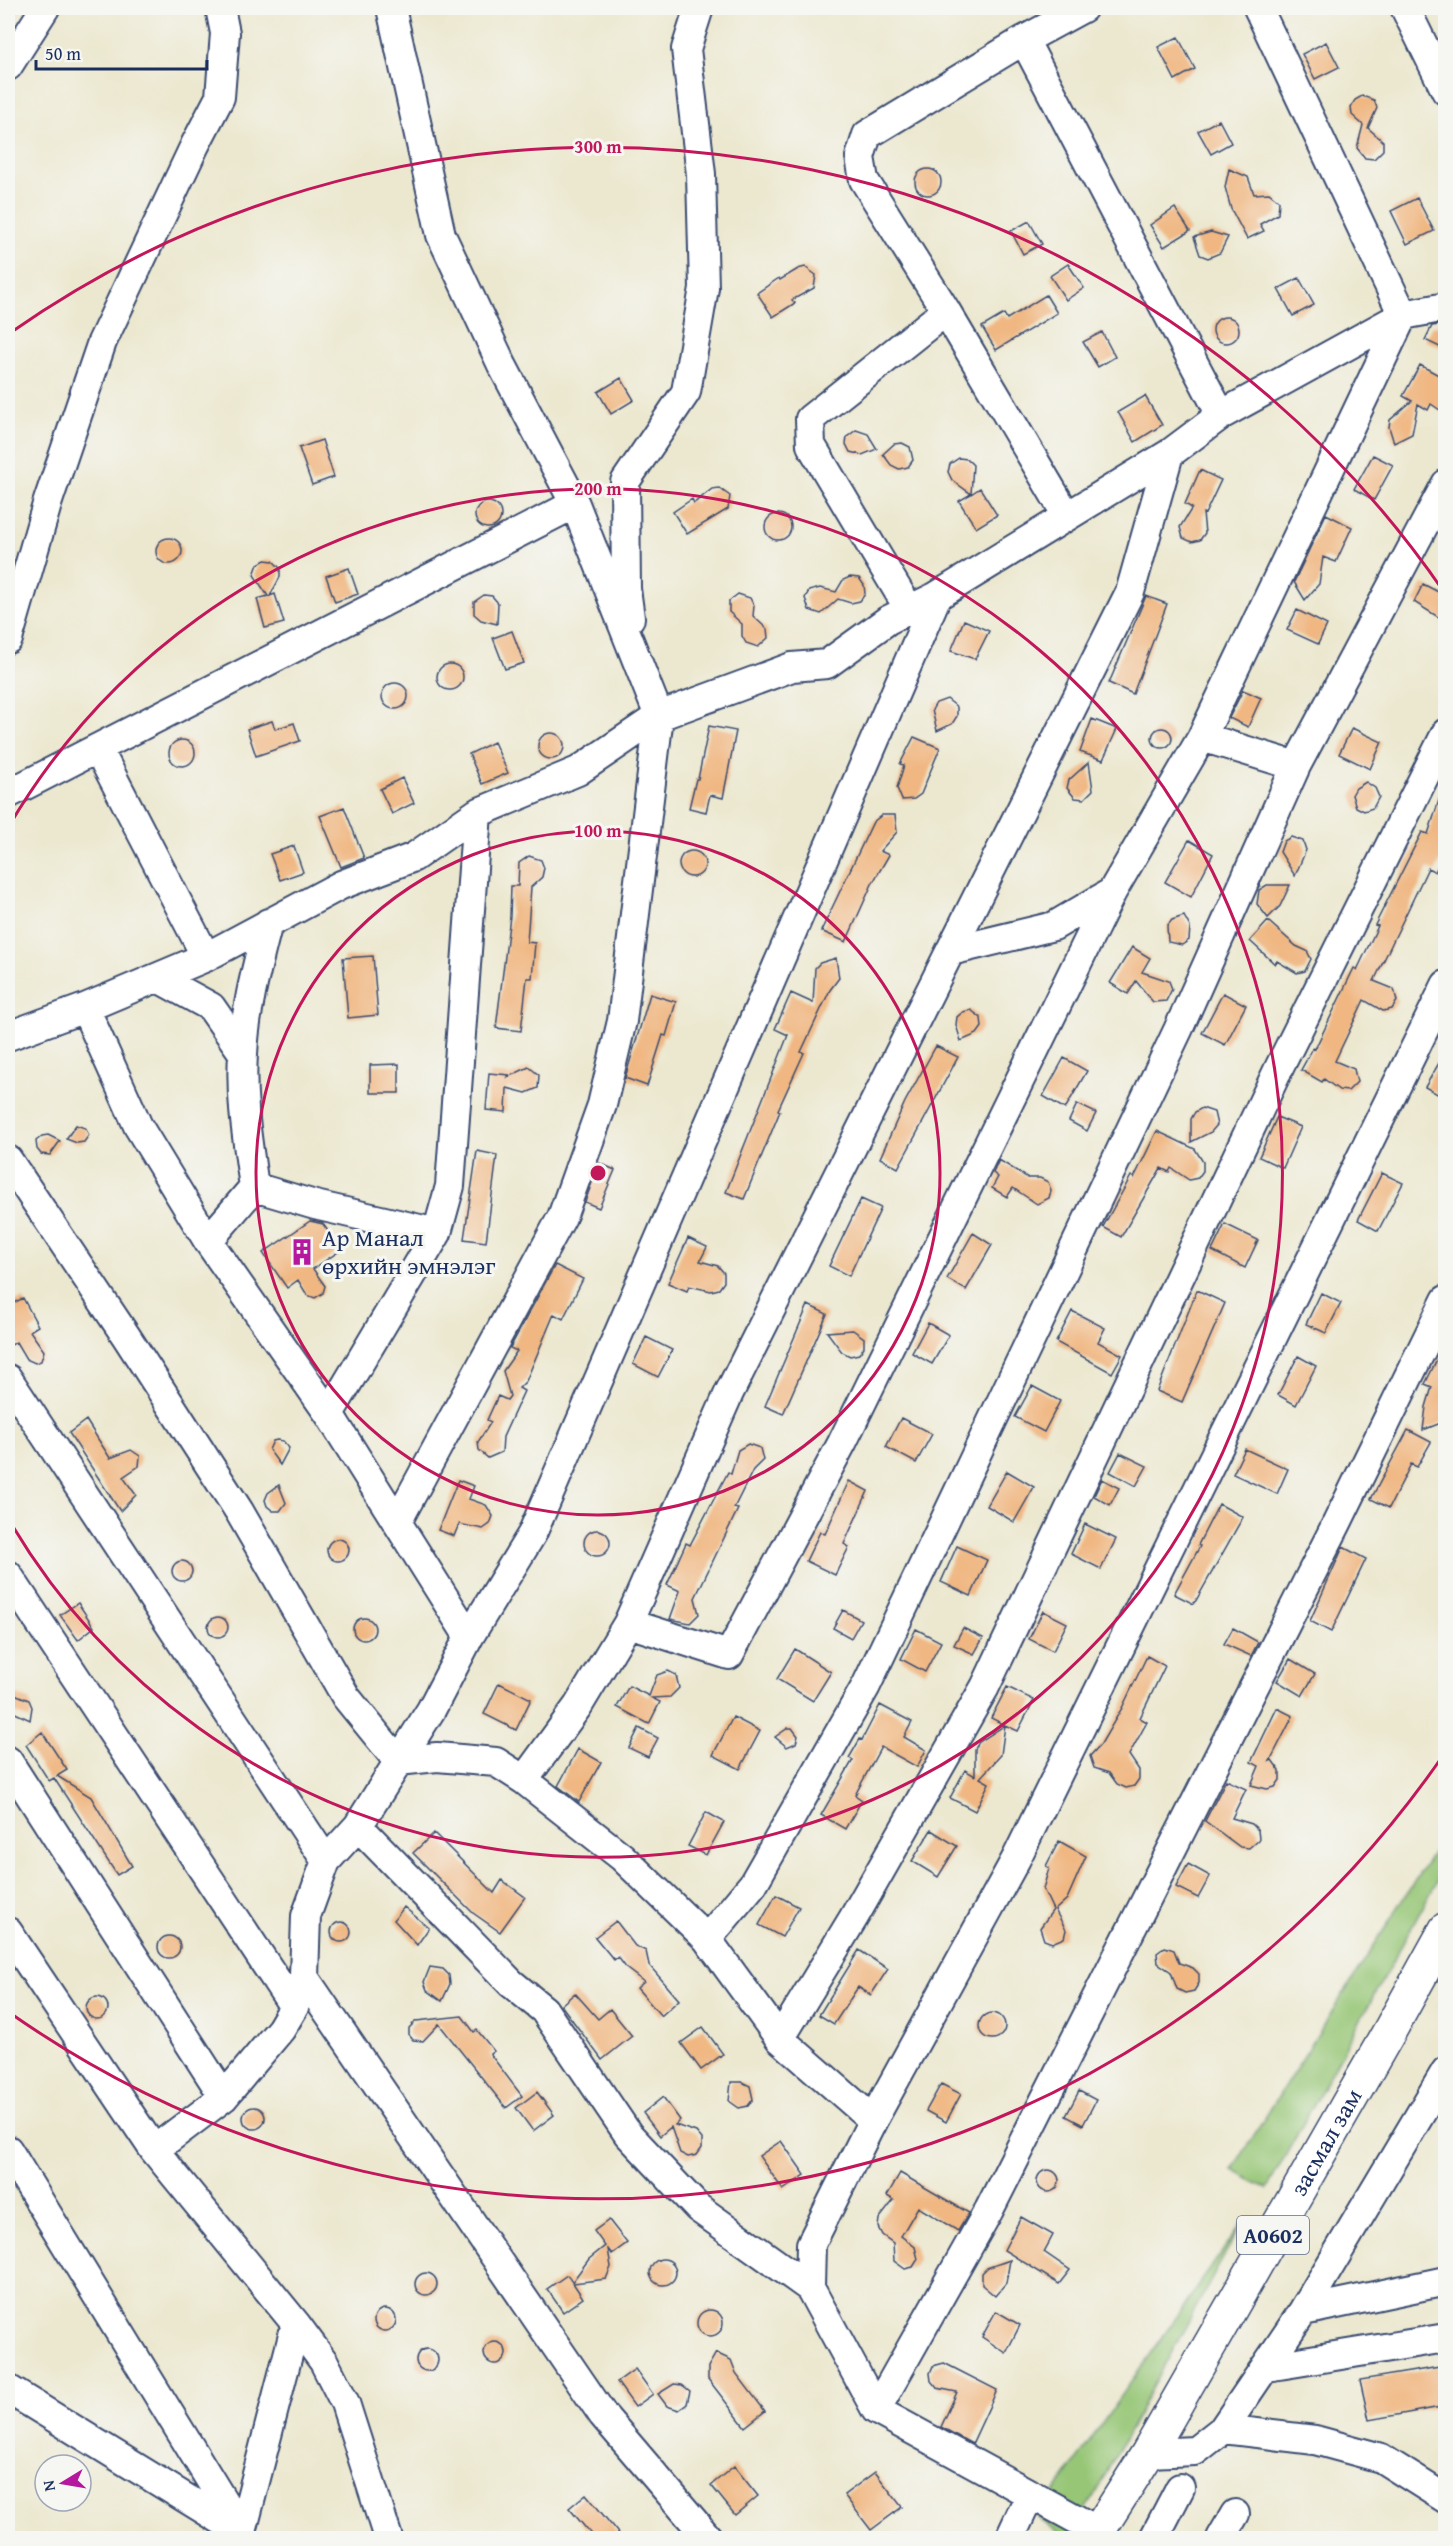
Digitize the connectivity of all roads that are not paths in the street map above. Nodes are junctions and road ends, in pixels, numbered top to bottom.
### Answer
1 (45, 8) edge
2 (220, 8) edge
3 (391, 8) edge
4 (680, 8) edge
5 (699, 8) edge
6 (1083, 8) edge
7 (1257, 8) edge
8 (1405, 8) edge
9 (1024, 40) junction
10 (687, 56) junction
11 (8, 66) edge
12 (1446, 91) edge
13 (1446, 307) edge
14 (946, 311) junction
15 (1403, 315) junction
16 (1221, 415) junction
17 (1169, 454) junction
18 (1446, 483) edge
19 (575, 504) junction
20 (1067, 516) junction
21 (937, 596) junction
22 (909, 609) junction
23 (8, 639) edge
24 (636, 656) junction
25 (659, 716) junction
26 (1446, 733) edge
27 (1202, 737) junction
28 (98, 749) junction
29 (1296, 766) junction
30 (8, 794) edge
31 (477, 813) junction
32 (1112, 892) junction
33 (268, 923) junction
34 (951, 951) junction
35 (206, 957) junction
36 (158, 978) junction
37 (1446, 986) edge
38 (85, 1008) junction
39 (8, 1036) edge
40 (243, 1053) junction
41 (8, 1160) edge
42 (254, 1187) junction
43 (437, 1233) junction
44 (208, 1242) junction
45 (1446, 1300) edge
46 (8, 1379) edge
47 (329, 1413) junction
48 (397, 1522) junction
49 (8, 1575) edge
50 (628, 1623) junction
51 (469, 1637) junction
52 (8, 1761) edge
53 (398, 1761) junction
54 (524, 1780) junction
55 (358, 1826) junction
56 (326, 1862) junction
57 (1446, 1929) edge
58 (8, 1932) edge
59 (707, 1939) junction
60 (304, 1977) junction
61 (294, 2007) junction
62 (780, 2039) junction
63 (1446, 2071) edge
64 (224, 2097) junction
65 (873, 2120) junction
66 (8, 2150) edge
67 (154, 2150) junction
68 (1446, 2282) edge
69 (810, 2288) junction
70 (1304, 2311) junction
71 (296, 2324) junction
72 (1446, 2338) edge
73 (1267, 2367) junction
74 (8, 2389) edge
75 (876, 2410) junction
76 (1223, 2429) junction
77 (1148, 2453) junction
78 (1180, 2488) dead end
79 (1030, 2495) junction
80 (1446, 2499) edge
81 (1235, 2514) dead end
82 (246, 2535) edge
83 (1096, 2535) edge
84 (388, 2538) edge
85 (708, 2538) edge
86 (1010, 2538) edge
87 (1154, 2538) edge
88 (1221, 2538) edge

1 - 11 street
2 - 23 street
3 - 19 street
4 - 10 street
5 - 10 street
6 - 9 street
7 - 15 street
8 - 12 street
9 - 14 street
9 - 16 street
10 - 24 street
13 - 15 street
14 - 20 street
14 - 22 street
15 - 16 street
15 - 27 street
16 - 17 street
17 - 20 street
17 - 34 street
18 - 29 street
19 - 24 street
19 - 28 street
20 - 21 street
21 - 22 street
21 - 51 street
22 - 25 street
24 - 25 street
25 - 31 street
25 - 48 street
26 - 62 street
27 - 29 street
27 - 32 street
28 - 30 street
28 - 35 street
29 - 59 street
31 - 33 street
31 - 43 street
32 - 34 street
32 - 50 street
33 - 35 street
33 - 40 street
34 - 50 street
35 - 36 street
36 - 38 street
36 - 40 street
37 - 65 street
38 - 39 street
38 - 44 street
40 - 42 street
41 - 53 street
42 - 43 street
42 - 44 street
43 - 47 street
44 - 47 street
45 - 75 street
46 - 56 street
47 - 48 street
48 - 51 street
49 - 61 street
50 - 54 street
51 - 53 street
52 - 64 street
53 - 54 street
53 - 55 street
54 - 59 street
55 - 56 street
55 - 69 street
56 - 60 street
57 - 77 highway, засмал зам / A0602
58 - 67 street
59 - 62 street
60 - 61 street
60 - 85 street
61 - 64 street
62 - 65 street
63 - 70 street
64 - 67 street
65 - 69 street
66 - 82 street
67 - 71 street
68 - 70 street
69 - 75 street
70 - 73 street
71 - 82 street
71 - 84 street
72 - 73 street
73 - 76 street
74 - 82 street
75 - 79 street
76 - 77 street
76 - 80 street
77 - 83 highway, засмал зам / A0602
78 - 87 street
79 - 83 street
79 - 86 street
81 - 88 street

